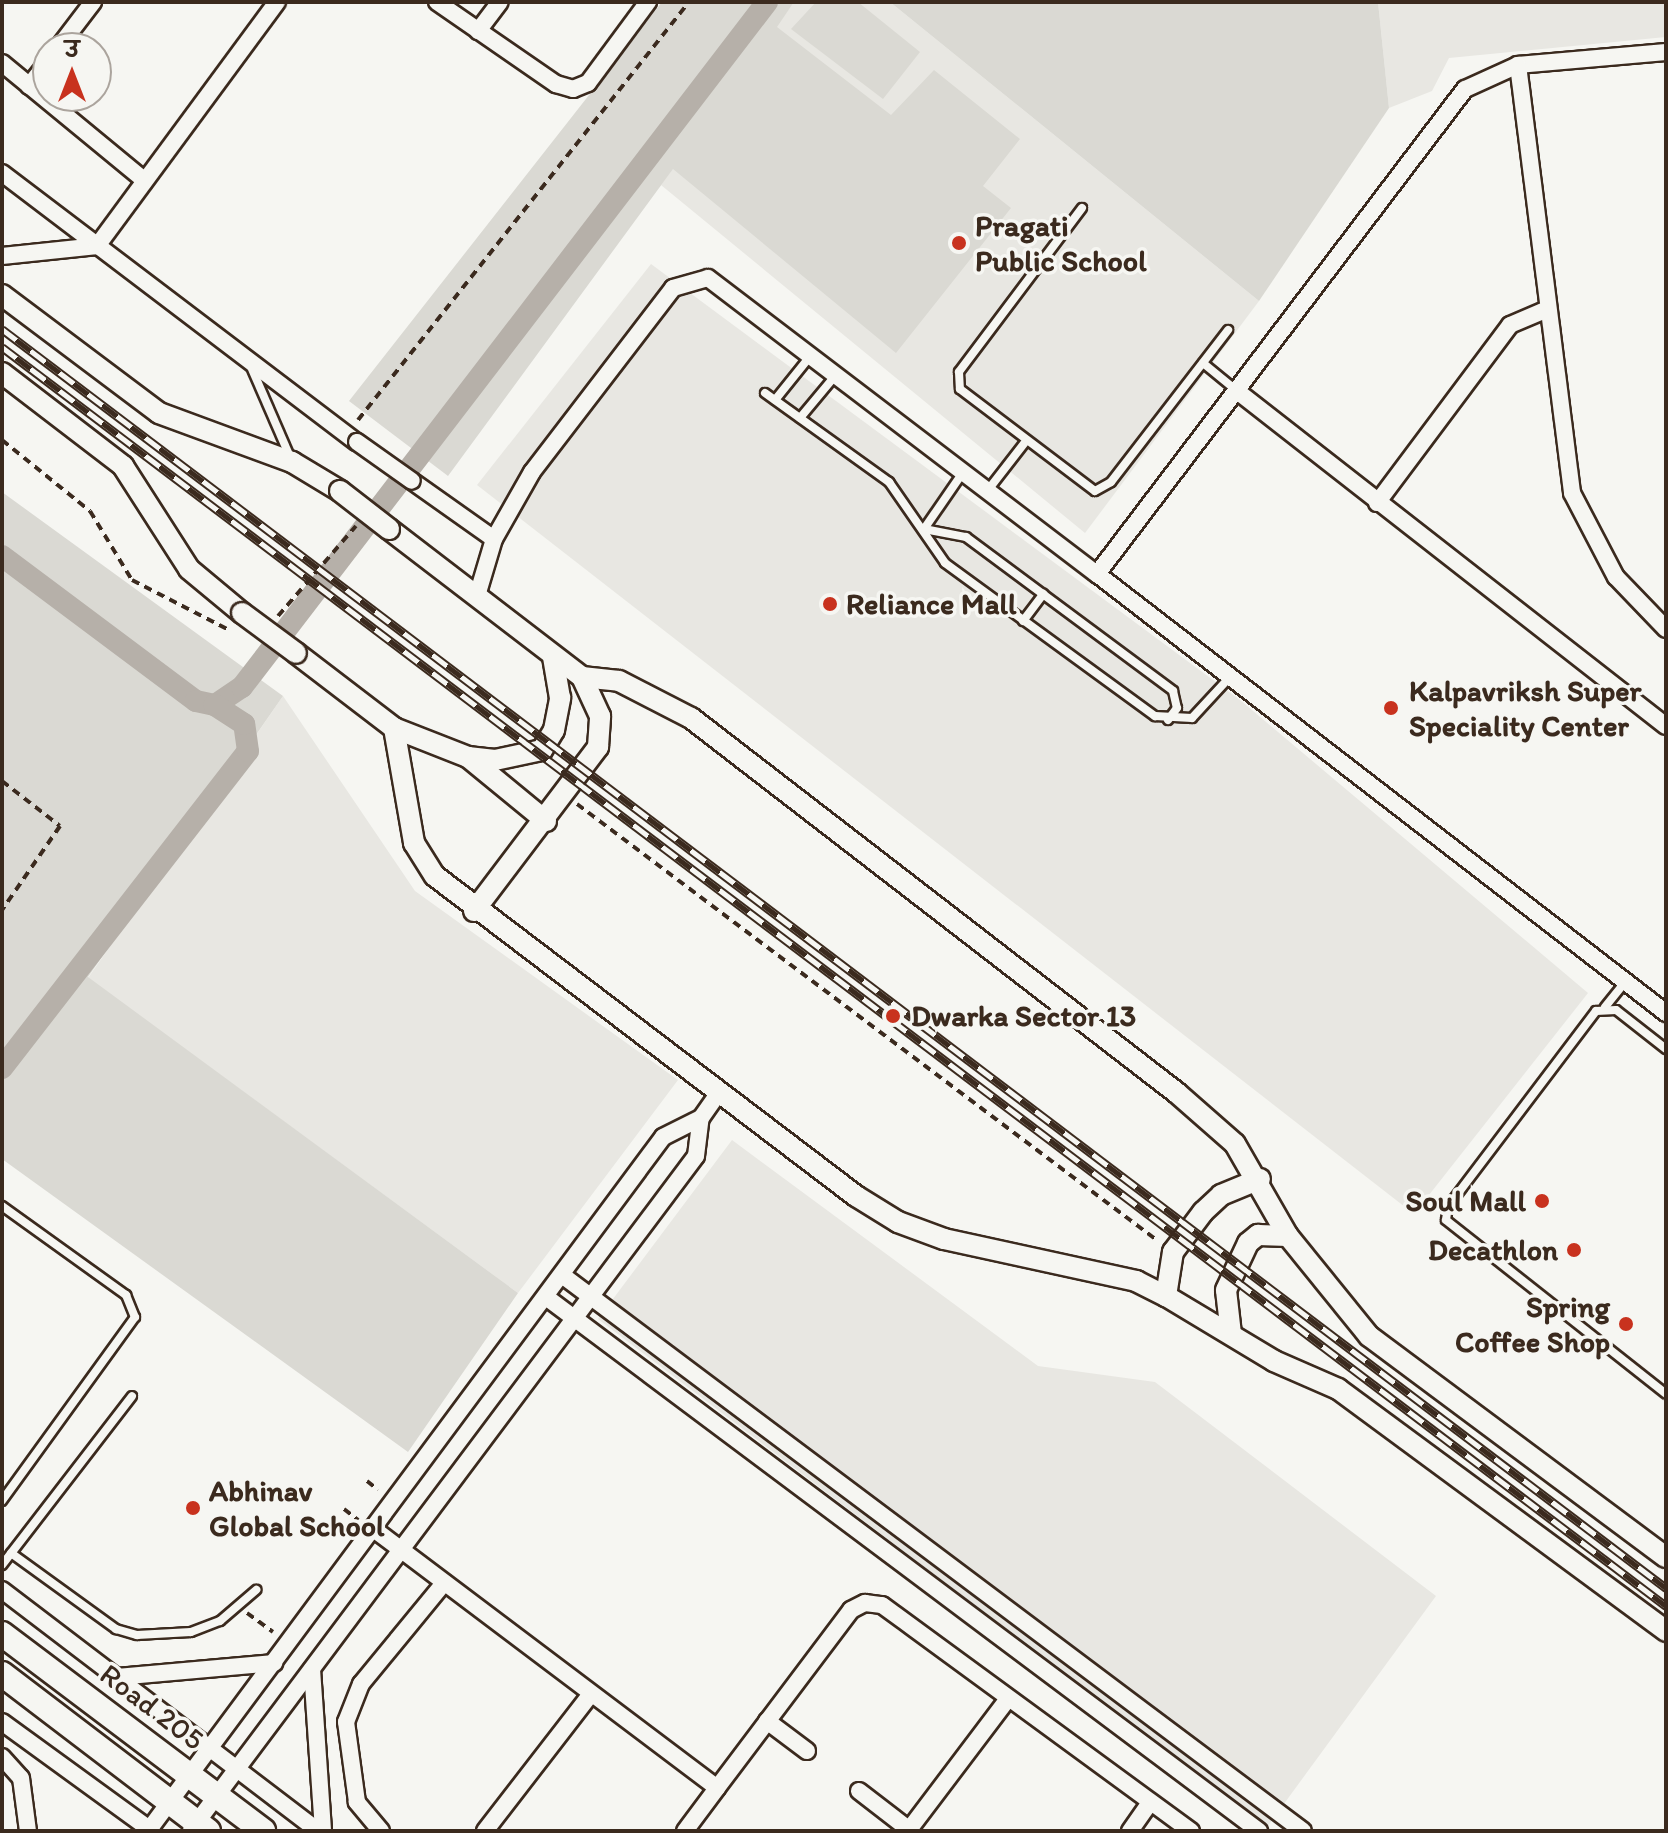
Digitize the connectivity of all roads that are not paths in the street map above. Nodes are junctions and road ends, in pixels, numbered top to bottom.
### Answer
1 (93, 2) edge
2 (277, 2) edge
3 (437, 2) edge
4 (500, 2) edge
5 (648, 2) edge
6 (478, 31) junction
7 (70, 32) edge
8 (1666, 52) edge
9 (2, 63) edge
10 (1518, 65) junction
11 (32, 82) edge
12 (29, 86) junction
13 (2, 173) edge
14 (145, 181) junction
15 (1082, 208) dead end
16 (97, 246) junction
17 (2, 256) edge
18 (2, 295) edge
19 (1545, 310) junction
20 (1228, 330) dead end
21 (813, 353) junction
22 (1203, 363) junction
23 (252, 369) junction
24 (2, 373) edge
25 (838, 373) junction
26 (1237, 391) junction
27 (765, 393) dead end
28 (775, 400) junction
29 (800, 418) junction
30 (1026, 441) junction
31 (292, 462) junction
32 (964, 471) junction
33 (988, 490) junction
34 (1377, 503) junction
35 (924, 529) junction
36 (494, 539) junction
37 (1097, 574) junction
38 (1043, 594) junction
39 (477, 596) junction
40 (1023, 621) junction
41 (1666, 629) edge
42 (553, 657) junction
43 (582, 677) junction
44 (1229, 678) junction
45 (1168, 720) junction
46 (1666, 726) edge
47 (394, 728) junction
48 (468, 757) junction
49 (546, 821) junction
50 (474, 911) junction
51 (1626, 981) junction
52 (1605, 1007) junction
53 (1666, 1013) edge
54 (1666, 1049) edge
55 (720, 1091) junction
56 (701, 1118) junction
57 (1260, 1179) junction
58 (2, 1206) edge
59 (1288, 1236) junction
60 (562, 1275) junction
61 (591, 1296) junction
62 (1166, 1296) junction
63 (546, 1297) junction
64 (575, 1318) junction
65 (1231, 1334) junction
66 (1666, 1394) edge
67 (132, 1396) dead end
68 (2, 1500) edge
69 (375, 1530) junction
70 (402, 1551) junction
71 (11, 1553) junction
72 (1666, 1557) edge
73 (2, 1565) edge
74 (444, 1583) junction
75 (2, 1590) edge
76 (256, 1590) dead end
77 (1666, 1631) edge
78 (2, 1634) edge
79 (274, 1663) junction
80 (312, 1669) junction
81 (2, 1674) edge
82 (117, 1677) junction
83 (591, 1694) junction
84 (1007, 1700) junction
85 (767, 1721) junction
86 (2, 1722) edge
87 (209, 1747) junction
88 (807, 1751) dead end
89 (2, 1757) edge
90 (237, 1768) junction
91 (190, 1776) junction
92 (717, 1788) junction
93 (859, 1791) dead end
94 (216, 1796) junction
95 (170, 1802) junction
96 (1150, 1802) junction
97 (198, 1828) edge
98 (150, 1830) edge
99 (28, 1831) edge
100 (263, 1831) edge
101 (321, 1831) edge
102 (381, 1831) edge
103 (485, 1831) edge
104 (685, 1831) edge
105 (909, 1831) edge
106 (1130, 1831) edge
107 (1191, 1831) edge
108 (1259, 1831) edge
109 (1303, 1831) edge

1 - 7 street
2 - 14 street
3 - 6 street
4 - 6 street
5 - 6 street
8 - 10 street
9 - 12 street
10 - 19 street
10 - 26 street
11 - 12 street
12 - 14 street
13 - 16 street
14 - 16 street
15 - 30 lane
16 - 17 street
16 - 23 street
18 - 31 street
19 - 34 street
19 - 41 street
20 - 22 lane
21 - 25 street
21 - 28 lane
21 - 36 street
22 - 26 lane
22 - 30 lane
23 - 31 lane
23 - 36 street, bridge
24 - 47 street, bridge
25 - 29 lane
25 - 32 street
26 - 34 street
26 - 37 street
27 - 28 lane
28 - 29 lane
29 - 35 lane
30 - 33 lane
31 - 39 street, bridge
32 - 33 street
32 - 35 lane
33 - 37 street
34 - 46 street
35 - 38 lane
35 - 40 lane
36 - 39 street
37 - 44 street
38 - 40 lane
38 - 45 lane
39 - 42 street
40 - 45 lane
42 - 43 street
42 - 48 street
43 - 49 street
43 - 57 street
44 - 45 lane
44 - 51 street
47 - 48 street
47 - 50 street
48 - 49 street
49 - 50 street
50 - 55 street
51 - 52 lane
51 - 53 street
52 - 54 lane
52 - 66 lane
55 - 56 street
55 - 62 street
56 - 60 street
56 - 61 street
57 - 59 street
57 - 62 street
58 - 68 lane
59 - 65 street
59 - 72 street
60 - 61 street
60 - 63 street
61 - 64 street
61 - 109 street
62 - 65 street
63 - 64 street
63 - 69 street
64 - 70 street
64 - 108 street
65 - 77 street
67 - 71 lane
69 - 70 street
69 - 79 street
70 - 74 street
70 - 80 street
71 - 73 lane
71 - 76 lane
74 - 83 street
74 - 102 street
75 - 82 street
78 - 91 main road, Road 205
79 - 82 street
79 - 87 street
80 - 90 street
80 - 101 street
81 - 95 main road
82 - 87 street
83 - 92 street
83 - 103 street
84 - 85 street
84 - 96 street
84 - 105 street
85 - 88 street
85 - 92 street
86 - 98 street
87 - 90 street
87 - 91 street
89 - 99 street
90 - 94 street
90 - 101 street
91 - 94 main road, Road 205
91 - 95 street
92 - 104 street
93 - 105 street
94 - 97 street
94 - 100 main road, Road 205
95 - 97 main road
95 - 98 street
96 - 106 street
96 - 107 street

